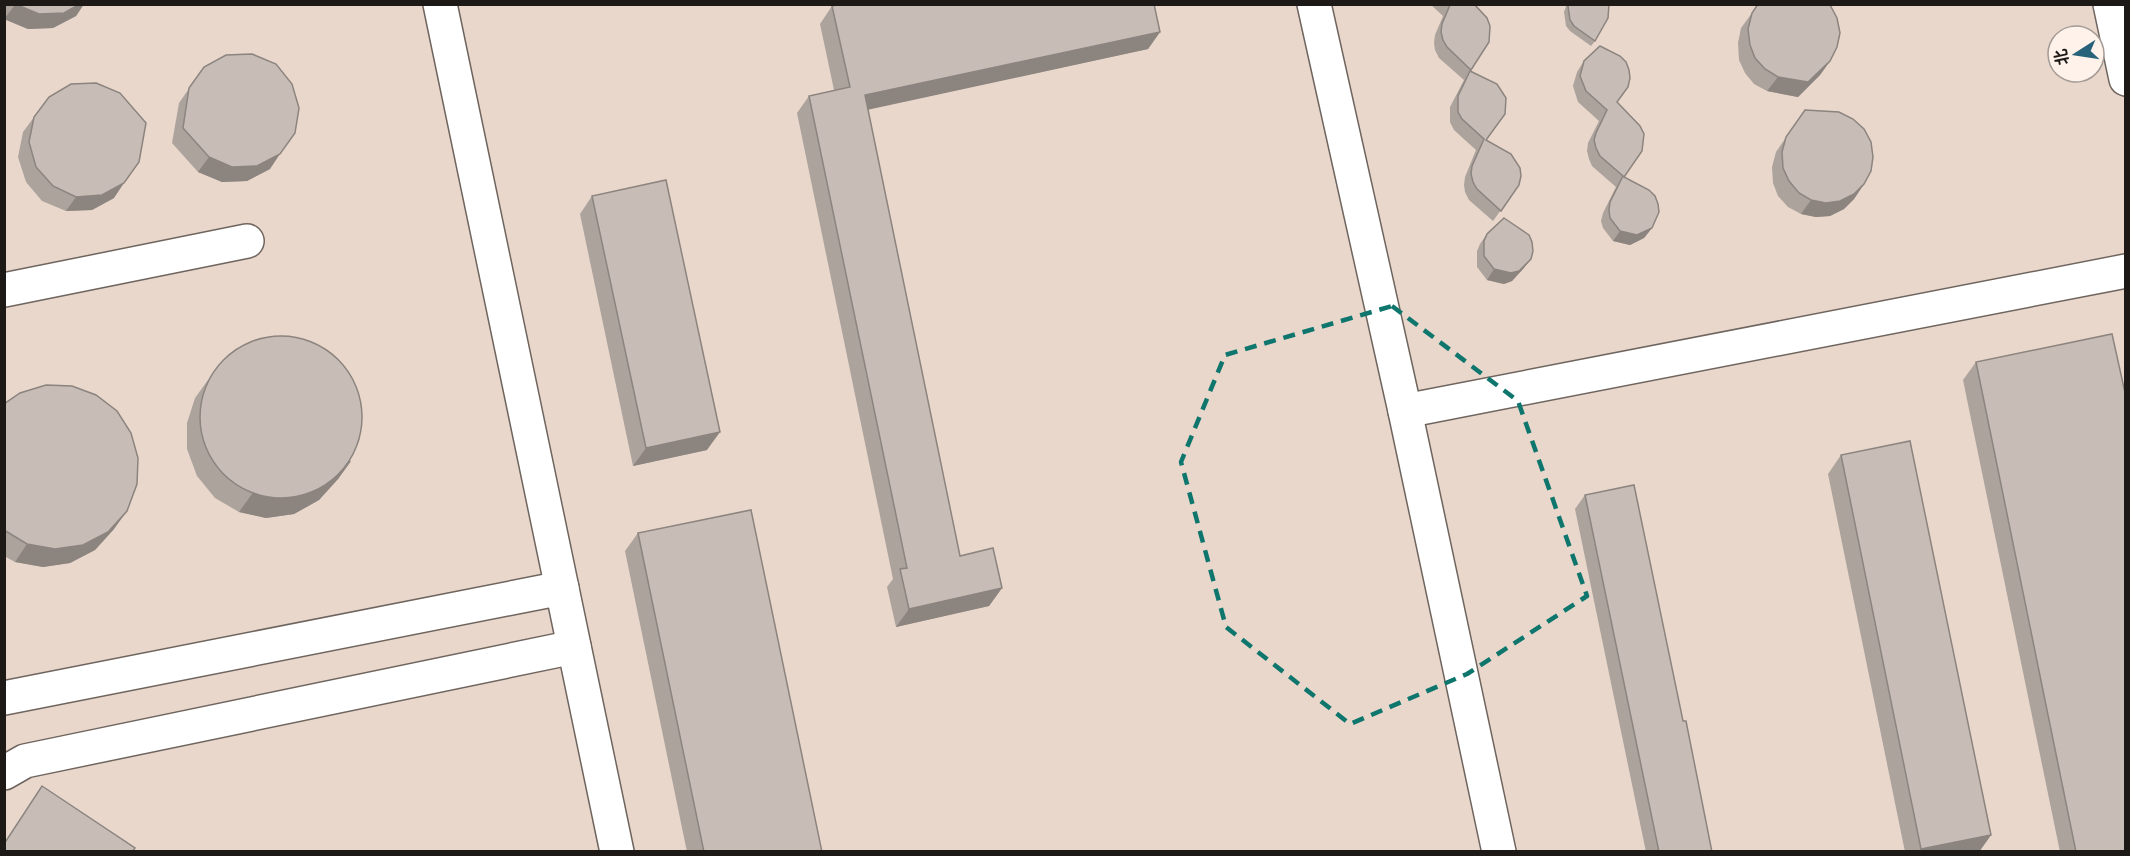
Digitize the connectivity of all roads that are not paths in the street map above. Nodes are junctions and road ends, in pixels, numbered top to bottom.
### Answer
1 (440, 4) edge
2 (1314, 4) edge
3 (2110, 4) edge
4 (2126, 79) edge
5 (247, 241) dead end
6 (2126, 271) edge
7 (4, 290) edge
8 (1405, 411) junction
9 (562, 588) junction
10 (574, 647) junction
11 (4, 698) edge
12 (4, 773) edge
13 (617, 852) edge
14 (1499, 852) edge

1 - 9 street
2 - 8 street
3 - 4 street
5 - 7 street
6 - 8 street
8 - 14 street
9 - 10 street
9 - 11 street
10 - 12 street
10 - 13 street

